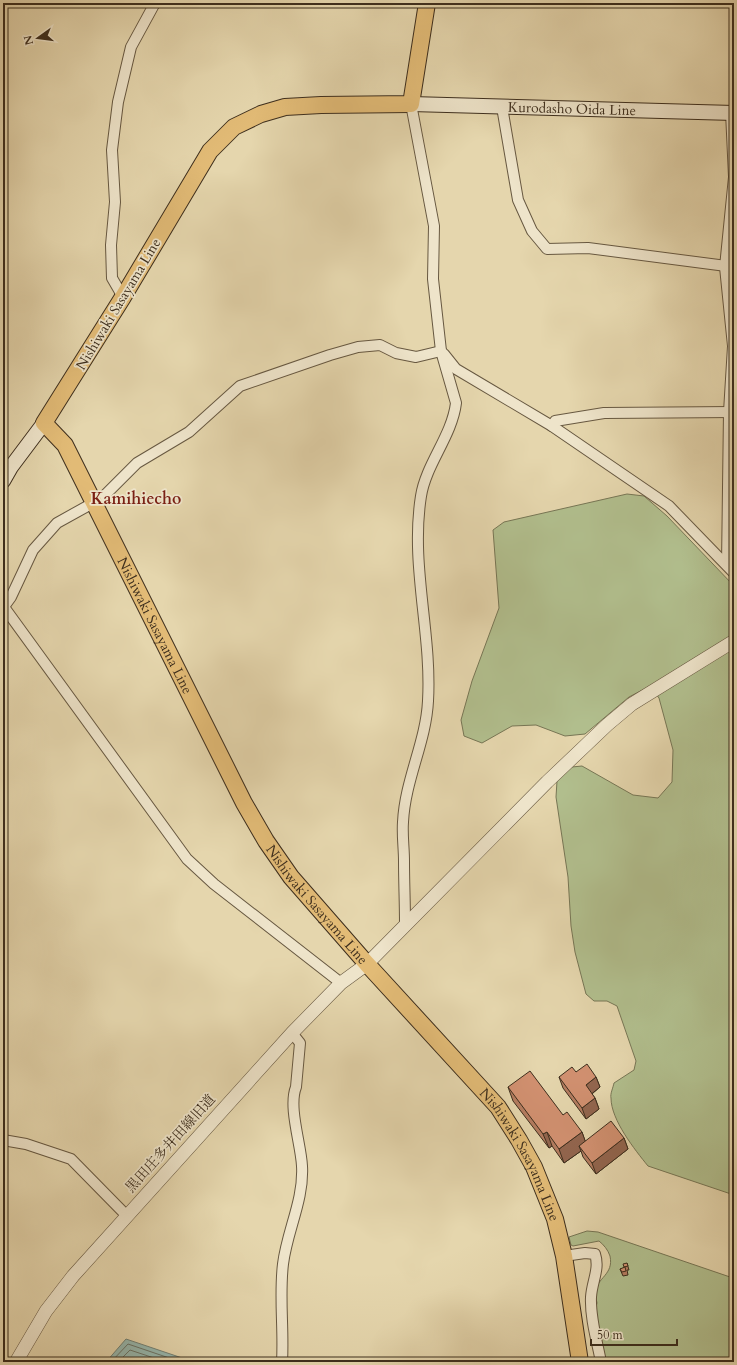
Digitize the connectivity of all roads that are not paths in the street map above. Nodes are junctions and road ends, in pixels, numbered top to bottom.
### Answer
1 (155, 3) edge
2 (426, 3) edge
3 (411, 104) junction
4 (502, 108) junction
5 (732, 113) edge
6 (730, 267) edge
7 (123, 297) junction
8 (441, 351) junction
9 (732, 412) edge
10 (44, 423) junction
11 (552, 426) junction
12 (3, 481) edge
13 (93, 503) junction
14 (727, 565) junction
15 (734, 573) edge
16 (3, 607) edge
17 (734, 641) edge
18 (405, 924) junction
19 (367, 964) junction
20 (341, 983) junction
21 (292, 1033) junction
22 (3, 1140) edge
23 (126, 1215) junction
24 (564, 1256) junction
25 (18, 1361) edge
26 (282, 1362) edge
27 (580, 1362) edge
28 (601, 1362) edge

1 - 7 street
2 - 3 main road
3 - 4 main road, Kurodasho Oida Line
3 - 7 main road, Nishiwaki Sasayama Line
3 - 8 street
4 - 5 main road, Kurodasho Oida Line
4 - 6 street
5 - 6 street
6 - 9 street
7 - 10 main road, Nishiwaki Sasayama Line
8 - 11 street
8 - 13 street
8 - 18 street
9 - 11 street
9 - 14 street
10 - 12 main road
10 - 13 main road, Nishiwaki Sasayama Line
11 - 14 street
13 - 16 street
13 - 19 main road, Nishiwaki Sasayama Line
14 - 15 street
16 - 20 street
17 - 18 street, 黒田庄多井田線旧道
18 - 19 street, 黒田庄多井田線旧道
19 - 20 street, 黒田庄多井田線旧道
19 - 24 main road, Nishiwaki Sasayama Line
20 - 21 street, 黒田庄多井田線旧道
21 - 23 street, 黒田庄多井田線旧道
21 - 26 street
22 - 23 street
23 - 25 street, 黒田庄多井田線旧道
24 - 27 main road, Nishiwaki Sasayama Line
24 - 28 street

